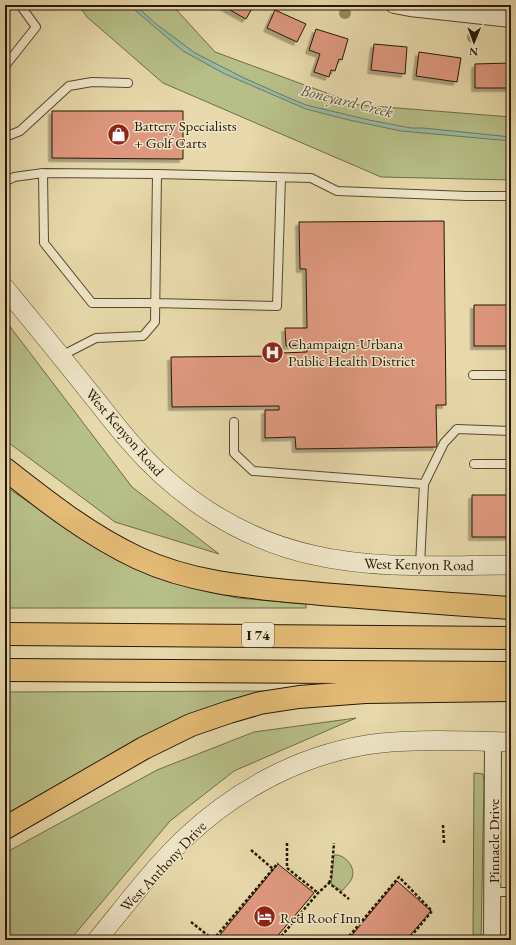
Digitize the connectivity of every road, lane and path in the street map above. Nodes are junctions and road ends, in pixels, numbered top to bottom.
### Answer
1 (20, 5) edge
2 (394, 5) edge
3 (511, 19) edge
4 (5, 66) edge
5 (128, 83) dead end
6 (5, 137) edge
7 (43, 173) junction
8 (157, 174) junction
9 (281, 178) junction
10 (5, 182) edge
11 (511, 196) edge
12 (5, 288) edge
13 (155, 303) junction
14 (61, 356) junction
15 (473, 375) dead end
16 (511, 375) edge
17 (234, 422) dead end
18 (511, 431) edge
19 (474, 464) dead end
20 (511, 464) edge
21 (5, 469) edge
22 (424, 484) junction
23 (420, 565) junction
24 (511, 565) edge
25 (511, 608) edge
26 (5, 634) edge
27 (511, 638) edge
28 (5, 670) edge
29 (511, 672) edge
30 (511, 690) edge
31 (502, 742) edge
32 (443, 824) dead end
33 (5, 828) edge
34 (288, 843) dead end
35 (334, 843) dead end
36 (444, 843) dead end
37 (251, 850) dead end
38 (278, 862) dead end
39 (273, 869) junction
40 (329, 883) junction
41 (492, 892) junction
42 (511, 892) edge
43 (318, 893) junction
44 (349, 899) dead end
45 (191, 922) dead end
46 (210, 937) dead end
47 (96, 940) edge
48 (214, 940) edge
49 (278, 940) edge
50 (346, 940) edge
51 (408, 940) edge
52 (492, 940) edge

1 - 4 lane
2 - 3 street
5 - 6 lane
7 - 8 lane
7 - 10 lane
7 - 13 lane
8 - 9 lane
8 - 13 lane
9 - 11 lane
9 - 13 lane
12 - 14 street, West Kenyon Road
13 - 14 lane
14 - 23 street, West Kenyon Road
15 - 16 lane
17 - 22 lane
18 - 22 lane
19 - 20 lane
21 - 25 highway
22 - 23 lane
23 - 24 street, West Kenyon Road
26 - 27 highway, I 74
28 - 29 highway
30 - 33 highway
31 - 41 street, Pinnacle Drive
31 - 47 street, West Anthony Drive
32 - 36 path
34 - 43 path
35 - 40 path
37 - 39 path
38 - 39 path
39 - 48 path
40 - 43 path
40 - 44 path
41 - 42 lane
41 - 52 street, Pinnacle Drive
43 - 49 path
45 - 46 path
50 - 51 path

